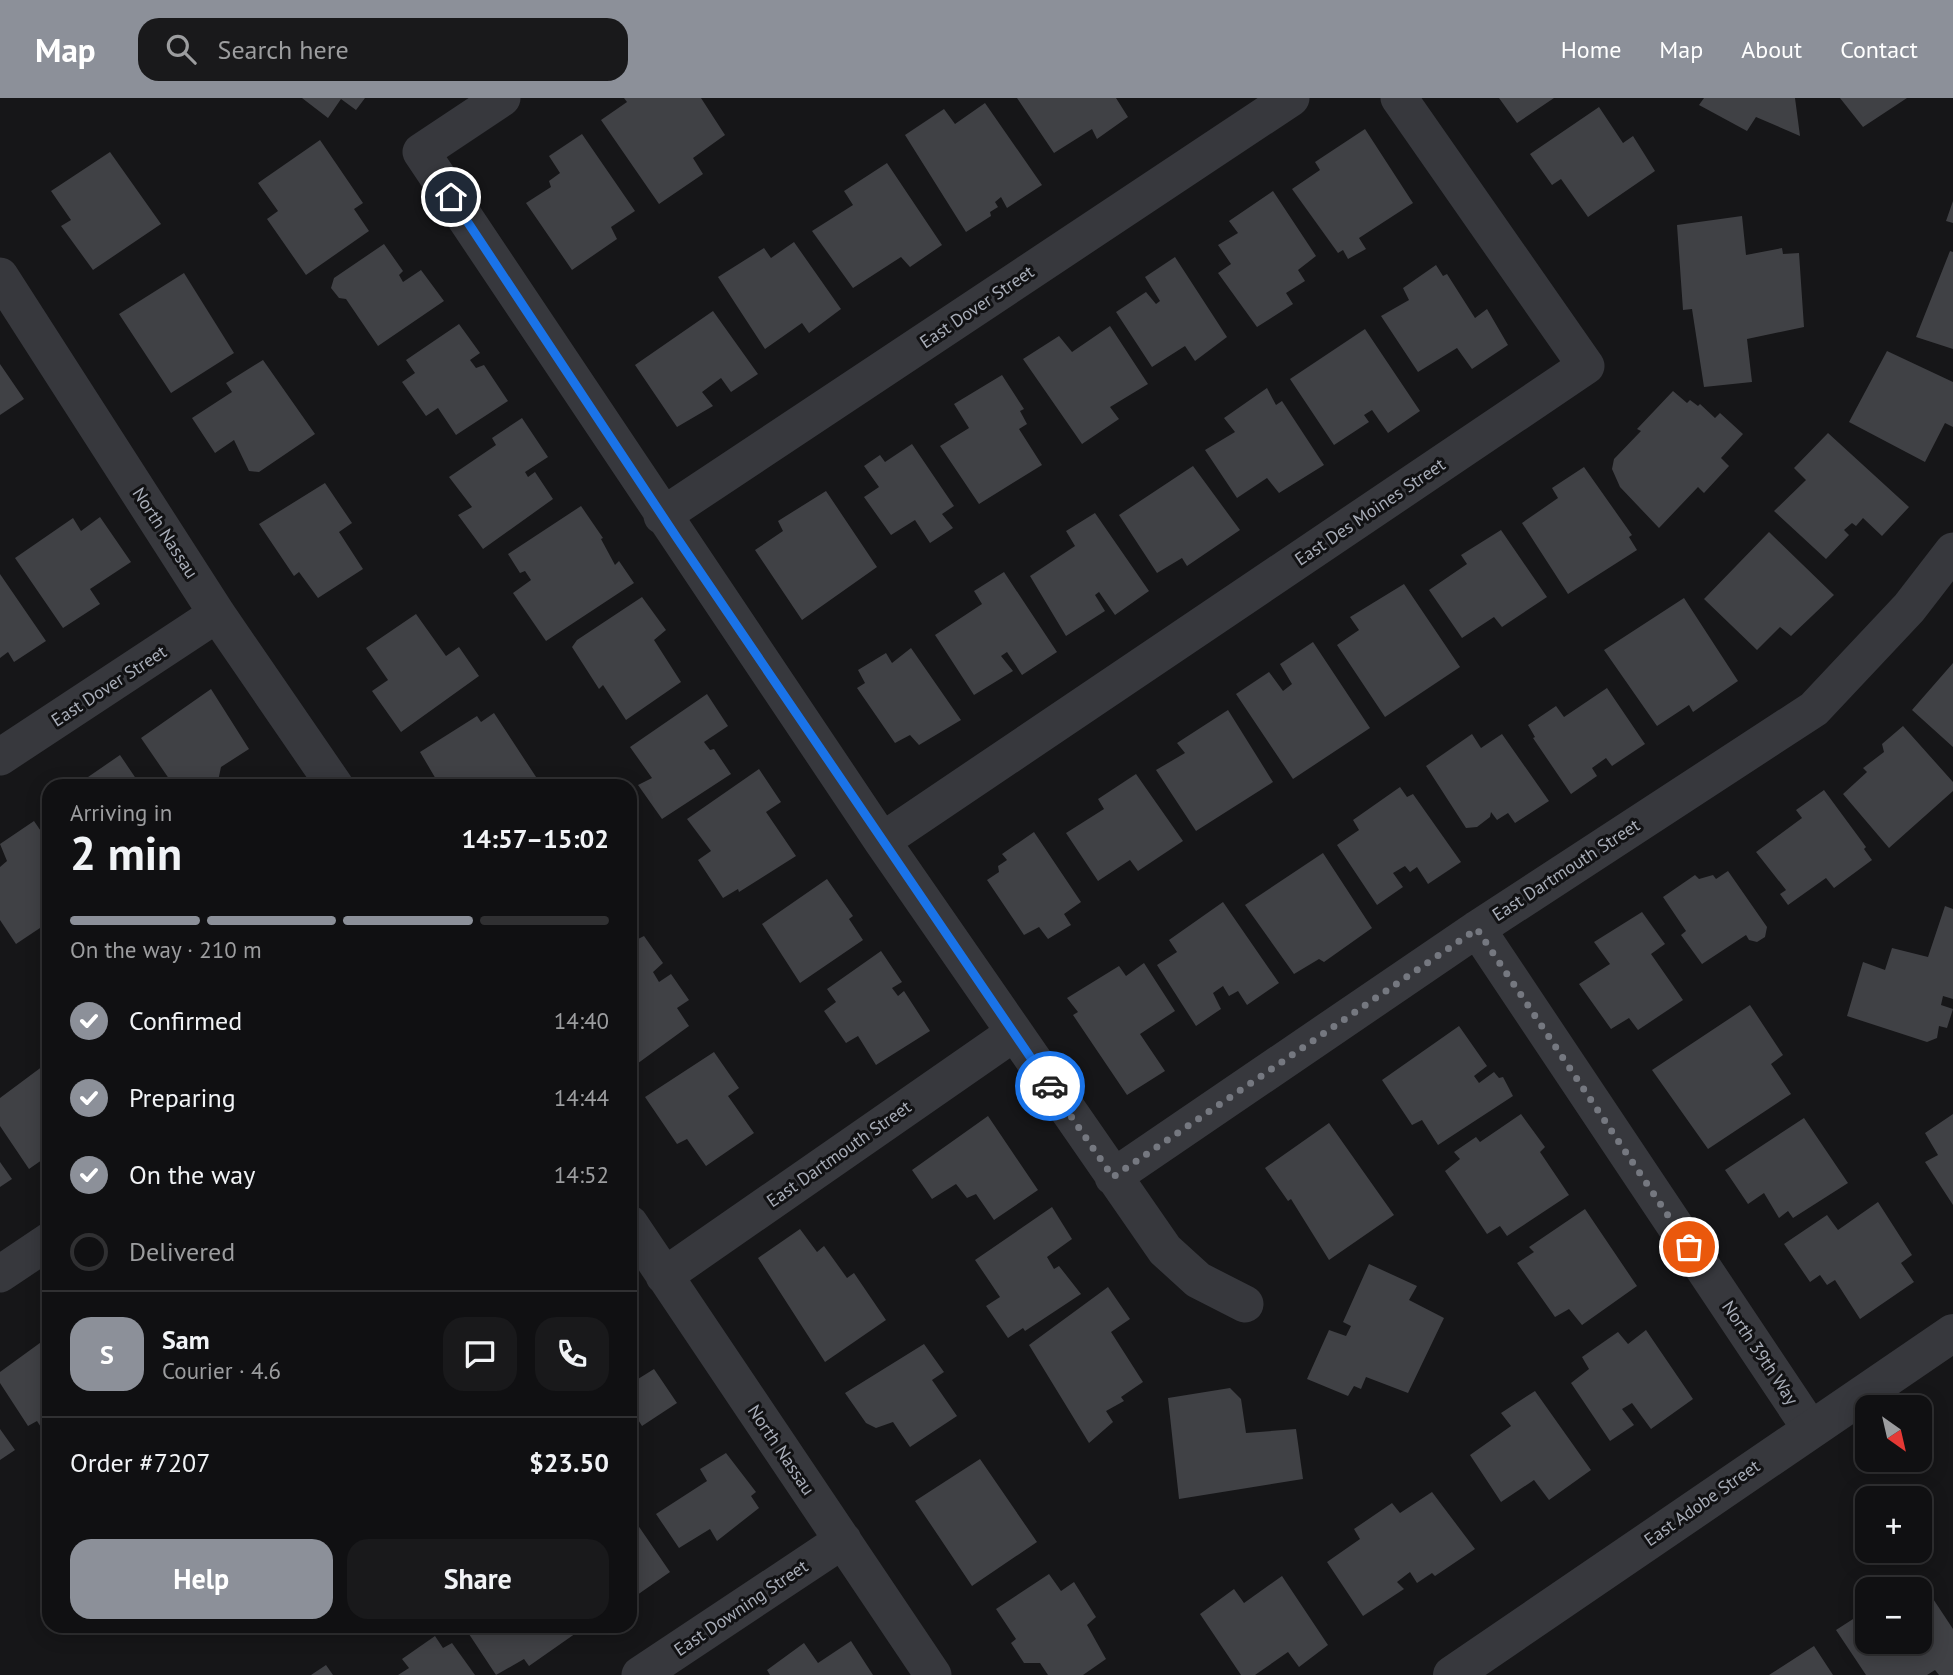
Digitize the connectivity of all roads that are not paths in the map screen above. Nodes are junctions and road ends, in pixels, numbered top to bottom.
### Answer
1 (502, 98) edge
2 (1291, 98) edge
3 (1399, 98) edge
4 (0, 276) edge
5 (662, 516) junction
6 (1953, 551) edge
7 (217, 614) junction
8 (0, 757) edge
9 (330, 779) edge
10 (882, 841) junction
11 (1477, 929) junction
12 (1014, 1033) junction
13 (1113, 1177) junction
14 (637, 1235) edge
15 (42, 1246) edge
16 (0, 1275) edge
17 (664, 1276) junction
18 (1245, 1304) dead end
19 (1953, 1333) edge
20 (1810, 1428) junction
21 (843, 1540) junction
22 (639, 1675) edge
23 (933, 1675) edge
24 (1452, 1675) edge

1 - 5 street
2 - 5 street, East Dover Street
3 - 10 street, East Des Moines Street
4 - 7 street, North Nassau
5 - 10 street
6 - 11 street, East Dartmouth Street
7 - 8 street, East Dover Street
7 - 9 street, North Nassau
10 - 12 street
11 - 13 street, East Dartmouth Street
11 - 20 street, North 39th Way
12 - 13 street
12 - 17 street, East Dartmouth Street
13 - 18 street
14 - 17 street, North Nassau
15 - 16 street
17 - 21 street, North Nassau
19 - 20 street, East Adobe Street
20 - 24 street, East Adobe Street
21 - 22 street, East Downing Street
21 - 23 street, North Nassau

